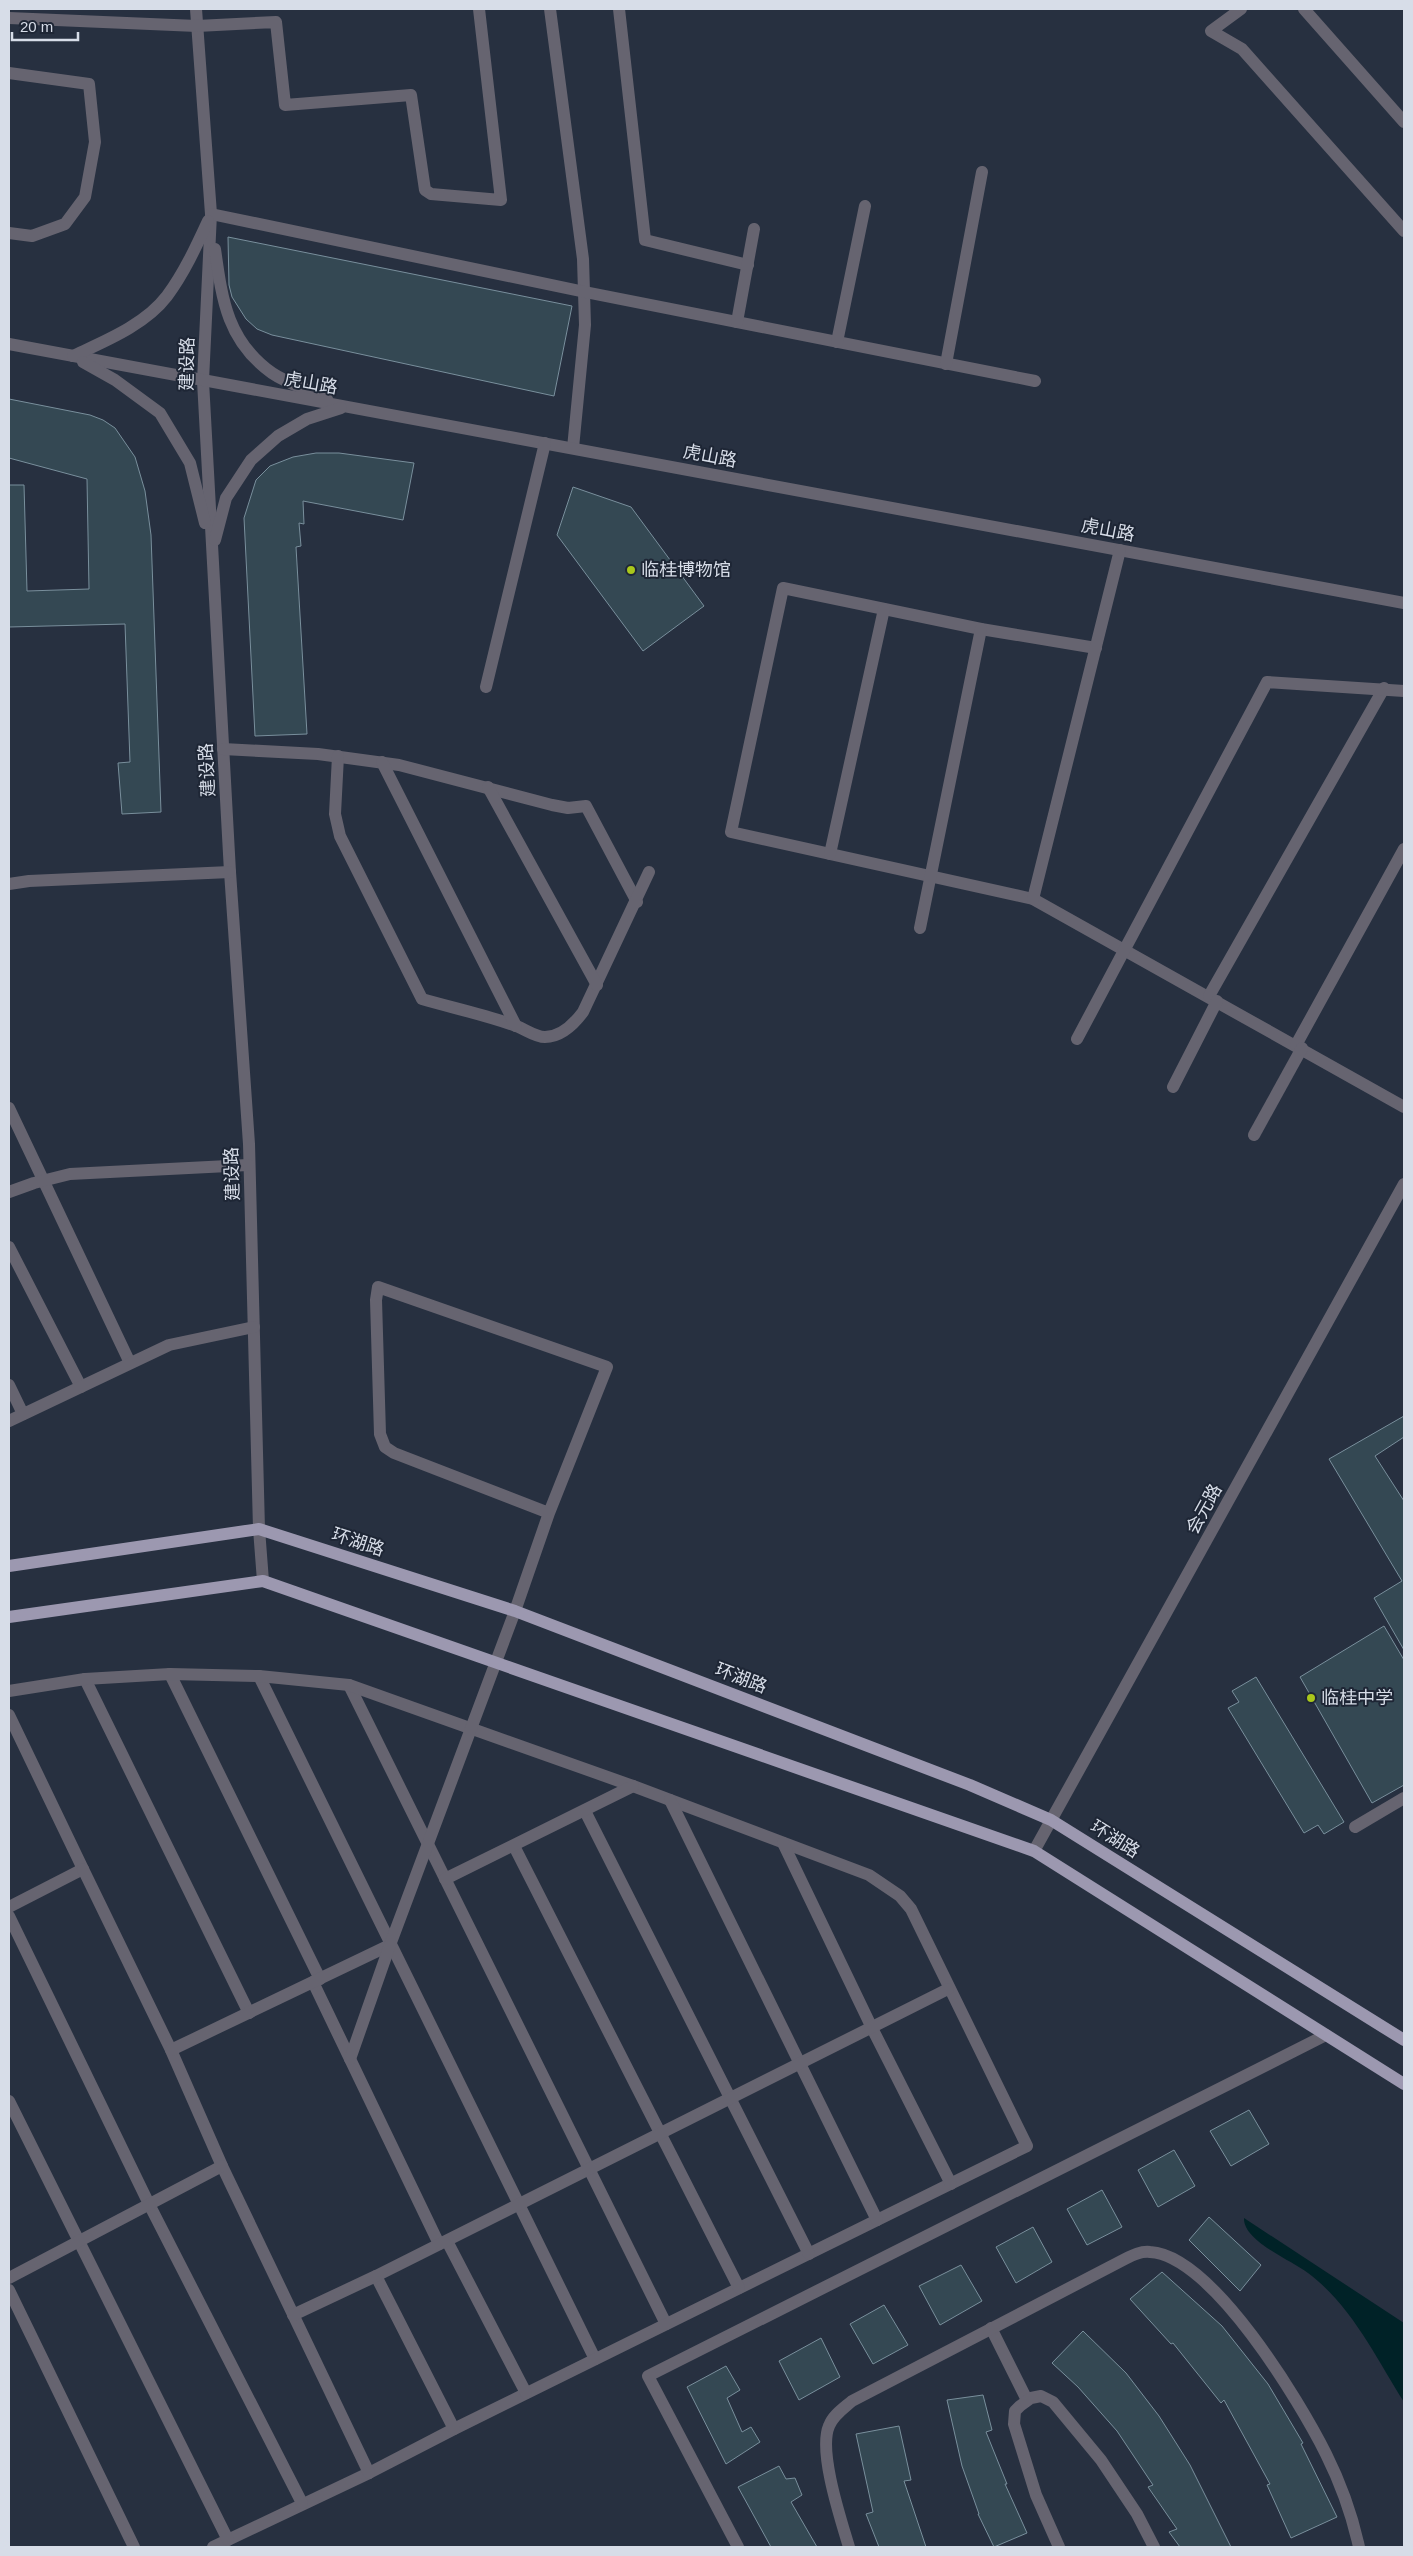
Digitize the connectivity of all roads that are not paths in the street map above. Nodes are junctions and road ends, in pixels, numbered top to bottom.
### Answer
1 (196, 9) edge
2 (479, 9) edge
3 (550, 9) edge
4 (619, 9) edge
5 (1241, 9) edge
6 (1304, 9) edge
7 (9, 18) edge
8 (197, 26) junction
9 (9, 73) edge
10 (1404, 122) edge
11 (982, 172) dead end
12 (865, 206) dead end
13 (211, 214) junction
14 (754, 229) dead end
15 (1404, 230) edge
16 (9, 233) edge
17 (748, 265) junction
18 (585, 292) junction
19 (737, 322) junction
20 (838, 342) junction
21 (9, 344) edge
22 (73, 356) junction
23 (946, 364) junction
24 (203, 381) junction
25 (1035, 381) dead end
26 (344, 407) junction
27 (544, 443) junction
28 (573, 448) junction
29 (1120, 550) junction
30 (212, 552) junction
31 (1404, 603) edge
32 (884, 609) junction
33 (982, 629) junction
34 (1096, 648) junction
35 (486, 687) dead end
36 (1384, 688) junction
37 (1404, 691) edge
38 (223, 750) junction
39 (338, 756) junction
40 (382, 762) junction
41 (488, 787) junction
42 (1404, 849) edge
43 (830, 854) junction
44 (230, 872) junction
45 (649, 872) dead end
46 (930, 876) junction
47 (9, 884) edge
48 (1033, 899) junction
49 (637, 902) junction
50 (920, 928) dead end
51 (1126, 951) junction
52 (597, 985) junction
53 (1213, 999) junction
54 (516, 1026) junction
55 (1077, 1039) dead end
56 (1299, 1047) junction
57 (1172, 1087) dead end
58 (1403, 1104) edge
59 (9, 1108) edge
60 (1254, 1135) dead end
61 (248, 1165) junction
62 (42, 1180) junction
63 (1404, 1184) edge
64 (9, 1192) edge
65 (9, 1247) edge
66 (254, 1327) junction
67 (130, 1363) junction
68 (9, 1385) edge
69 (80, 1387) junction
70 (22, 1414) junction
71 (9, 1421) edge
72 (548, 1513) junction
73 (259, 1529) junction
74 (9, 1566) edge
75 (263, 1581) junction
76 (515, 1611) junction
77 (9, 1617) edge
78 (495, 1663) junction
79 (170, 1674) junction
80 (259, 1676) junction
81 (85, 1679) junction
82 (349, 1685) junction
83 (9, 1691) edge
84 (9, 1715) edge
85 (470, 1730) junction
86 (633, 1786) junction
87 (1404, 1798) edge
88 (670, 1800) junction
89 (586, 1812) junction
90 (1052, 1820) junction
91 (1355, 1827) dead end
92 (783, 1843) junction
93 (428, 1844) junction
94 (514, 1846) junction
95 (1034, 1851) junction
96 (83, 1869) junction
97 (445, 1880) junction
98 (9, 1907) edge
99 (9, 1916) edge
100 (390, 1945) junction
101 (316, 1981) junction
102 (948, 1989) junction
103 (249, 2012) junction
104 (872, 2028) junction
105 (1326, 2035) junction
106 (1404, 2040) edge
107 (171, 2050) junction
108 (350, 2059) junction
109 (799, 2064) junction
110 (1404, 2084) edge
111 (730, 2099) junction
112 (9, 2101) edge
113 (660, 2134) junction
114 (222, 2166) junction
115 (589, 2170) junction
116 (951, 2184) junction
117 (149, 2204) junction
118 (519, 2205) junction
119 (878, 2220) junction
120 (78, 2242) junction
121 (443, 2242) junction
122 (808, 2254) junction
123 (376, 2276) junction
124 (9, 2278) edge
125 (739, 2288) junction
126 (9, 2290) edge
127 (293, 2315) junction
128 (666, 2324) junction
129 (991, 2328) junction
130 (595, 2359) junction
131 (526, 2393) junction
132 (1028, 2400) junction
133 (454, 2428) junction
134 (369, 2473) junction
135 (302, 2504) junction
136 (228, 2540) junction
137 (134, 2547) edge
138 (213, 2547) edge
139 (738, 2547) edge
140 (849, 2547) edge
141 (1059, 2547) edge
142 (1154, 2547) edge
143 (1359, 2547) edge

1 - 8 street, 建设路
2 - 8 street
3 - 18 street
4 - 17 street
5 - 15 street
6 - 10 street
7 - 8 street
8 - 13 street, 建设路
9 - 16 street
11 - 23 street
12 - 20 street
13 - 18 street
13 - 22 street
13 - 24 street, 建设路
13 - 26 street
14 - 17 street
17 - 19 street
18 - 19 street
18 - 28 street
19 - 20 street
20 - 23 street
21 - 22 street, 虎山路
22 - 24 street, 虎山路
22 - 30 street
23 - 25 street
24 - 26 street, 虎山路
24 - 30 street, 建设路
26 - 27 street, 虎山路
26 - 30 street
27 - 28 street, 虎山路
27 - 35 street
28 - 29 street, 虎山路
29 - 31 street, 虎山路
29 - 34 street
30 - 38 street, 建设路
32 - 33 street
32 - 43 street
32 - 43 street
33 - 34 street
33 - 46 street
34 - 48 street
36 - 37 street
36 - 51 street
36 - 53 street
38 - 39 street
38 - 44 street, 建设路
39 - 40 street
39 - 54 street
40 - 41 street
40 - 54 street
41 - 49 street
41 - 52 street
42 - 56 street
43 - 46 street
44 - 47 street
44 - 61 street, 建设路
45 - 49 street
46 - 48 street
46 - 50 street
48 - 51 street
49 - 52 street
51 - 53 street
51 - 55 street
52 - 54 street
53 - 56 street
53 - 57 street
56 - 58 street
56 - 60 street
59 - 62 street
61 - 62 street
61 - 66 street, 建设路
62 - 64 street
62 - 67 street
63 - 90 street, 会元路
65 - 69 street
66 - 67 street
66 - 73 street, 建设路
67 - 69 street
68 - 70 street
69 - 70 street
70 - 71 street
72 - 72 street
72 - 76 street
73 - 74 main road, 环湖路
73 - 75 street, 建设路
73 - 76 main road, 环湖路
75 - 77 main road
75 - 78 main road
76 - 78 street
76 - 90 main road, 环湖路
78 - 85 street
78 - 95 main road
79 - 80 street
79 - 81 street
79 - 101 street
80 - 82 street
80 - 100 street
81 - 83 street
81 - 103 street
82 - 85 street
82 - 93 street
84 - 96 street
85 - 86 street
85 - 93 street
86 - 88 street
86 - 89 street
87 - 91 street
88 - 92 street
88 - 109 street
89 - 94 street
89 - 111 street
90 - 95 street, 会元路
90 - 106 main road, 环湖路
92 - 102 street
92 - 104 street
93 - 97 street
93 - 100 street
94 - 97 street
94 - 113 street
95 - 105 main road
96 - 98 street
96 - 107 street
97 - 115 street
99 - 117 street
100 - 101 street
100 - 108 street
100 - 118 street
101 - 103 street
101 - 108 street
102 - 104 street
102 - 116 street
103 - 107 street
104 - 109 street
104 - 116 street
105 - 110 main road
105 - 139 street
107 - 114 street
108 - 121 street
109 - 111 street
109 - 119 street
111 - 113 street
111 - 122 street
112 - 120 street
113 - 115 street
113 - 125 street
114 - 117 street
114 - 127 street
115 - 118 street
115 - 128 street
116 - 119 street
117 - 120 street
117 - 135 street
118 - 121 street
118 - 130 street
119 - 122 street
120 - 124 street
120 - 136 street
121 - 123 street
121 - 131 street
122 - 125 street
123 - 127 street
123 - 133 street
125 - 128 street
126 - 137 street
127 - 134 street
128 - 130 street
129 - 132 street
129 - 140 street
129 - 143 street
130 - 131 street
131 - 133 street
132 - 141 street
132 - 142 street
133 - 134 street
134 - 135 street
135 - 136 street
136 - 138 street

